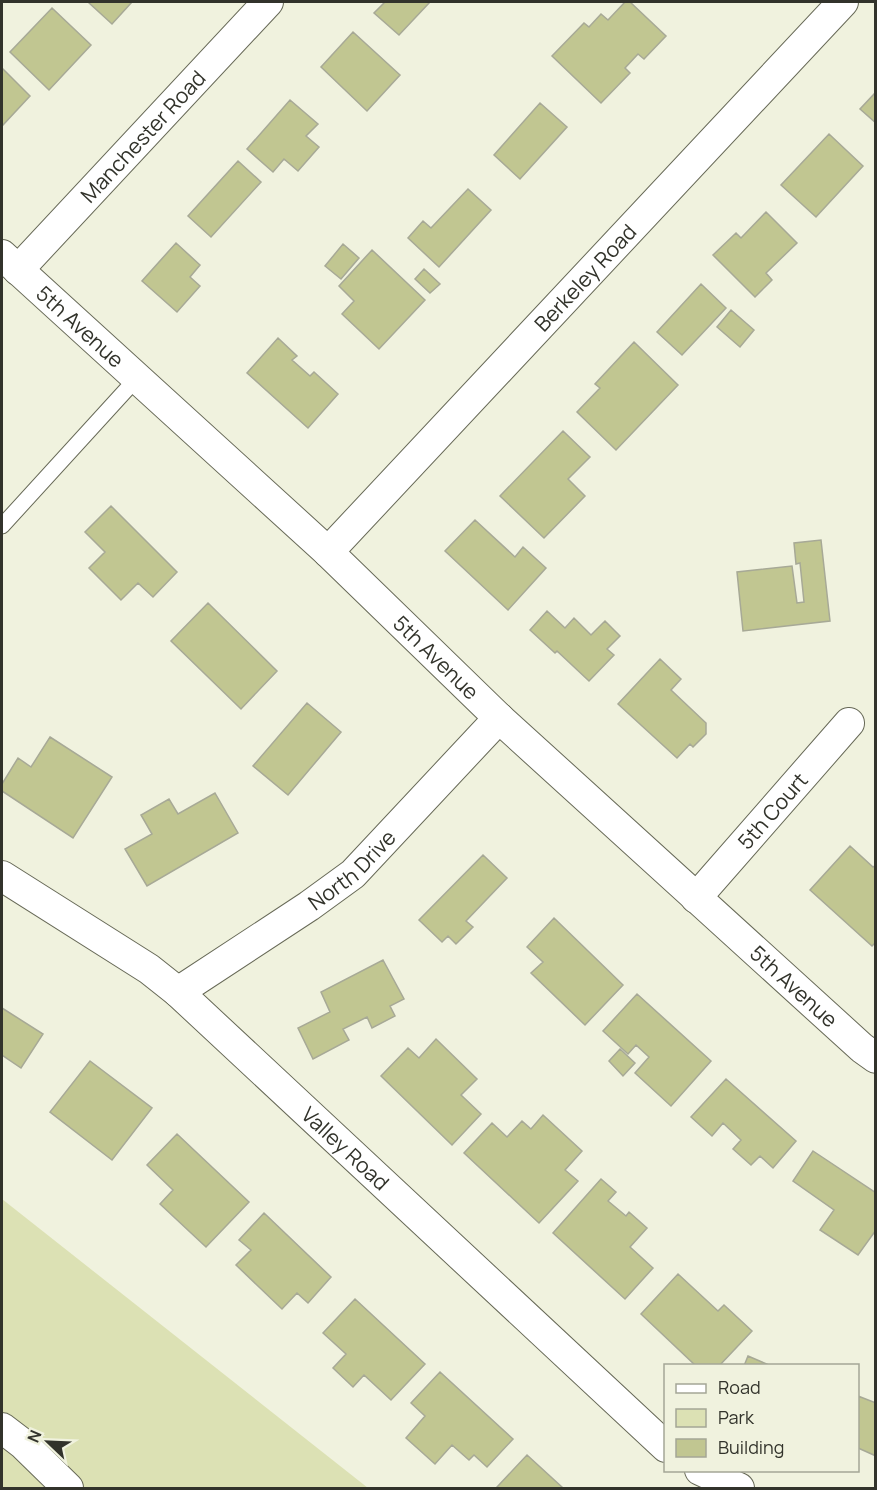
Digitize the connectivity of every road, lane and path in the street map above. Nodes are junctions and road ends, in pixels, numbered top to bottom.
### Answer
1 (268, 2) edge
2 (843, 2) edge
3 (10, 263) edge
4 (136, 378) junction
5 (2, 526) edge
6 (328, 552) junction
7 (499, 718) junction
8 (849, 723) dead end
9 (2, 876) edge
10 (696, 898) junction
11 (178, 992) junction
12 (876, 1058) edge
13 (2, 1428) edge
14 (664, 1445) edge
15 (704, 1472) edge
16 (68, 1488) edge
17 (739, 1488) edge

1 - 3 street, Manchester Road
2 - 6 street, Berkeley Road
3 - 4 street, 5th Avenue
4 - 5 lane
4 - 6 street, 5th Avenue
6 - 7 street, 5th Avenue
7 - 10 street, 5th Avenue
7 - 11 street, North Drive
8 - 10 street, 5th Court
9 - 11 street, Valley Road
10 - 12 street, 5th Avenue
11 - 14 street, Valley Road
13 - 16 street
15 - 17 street

